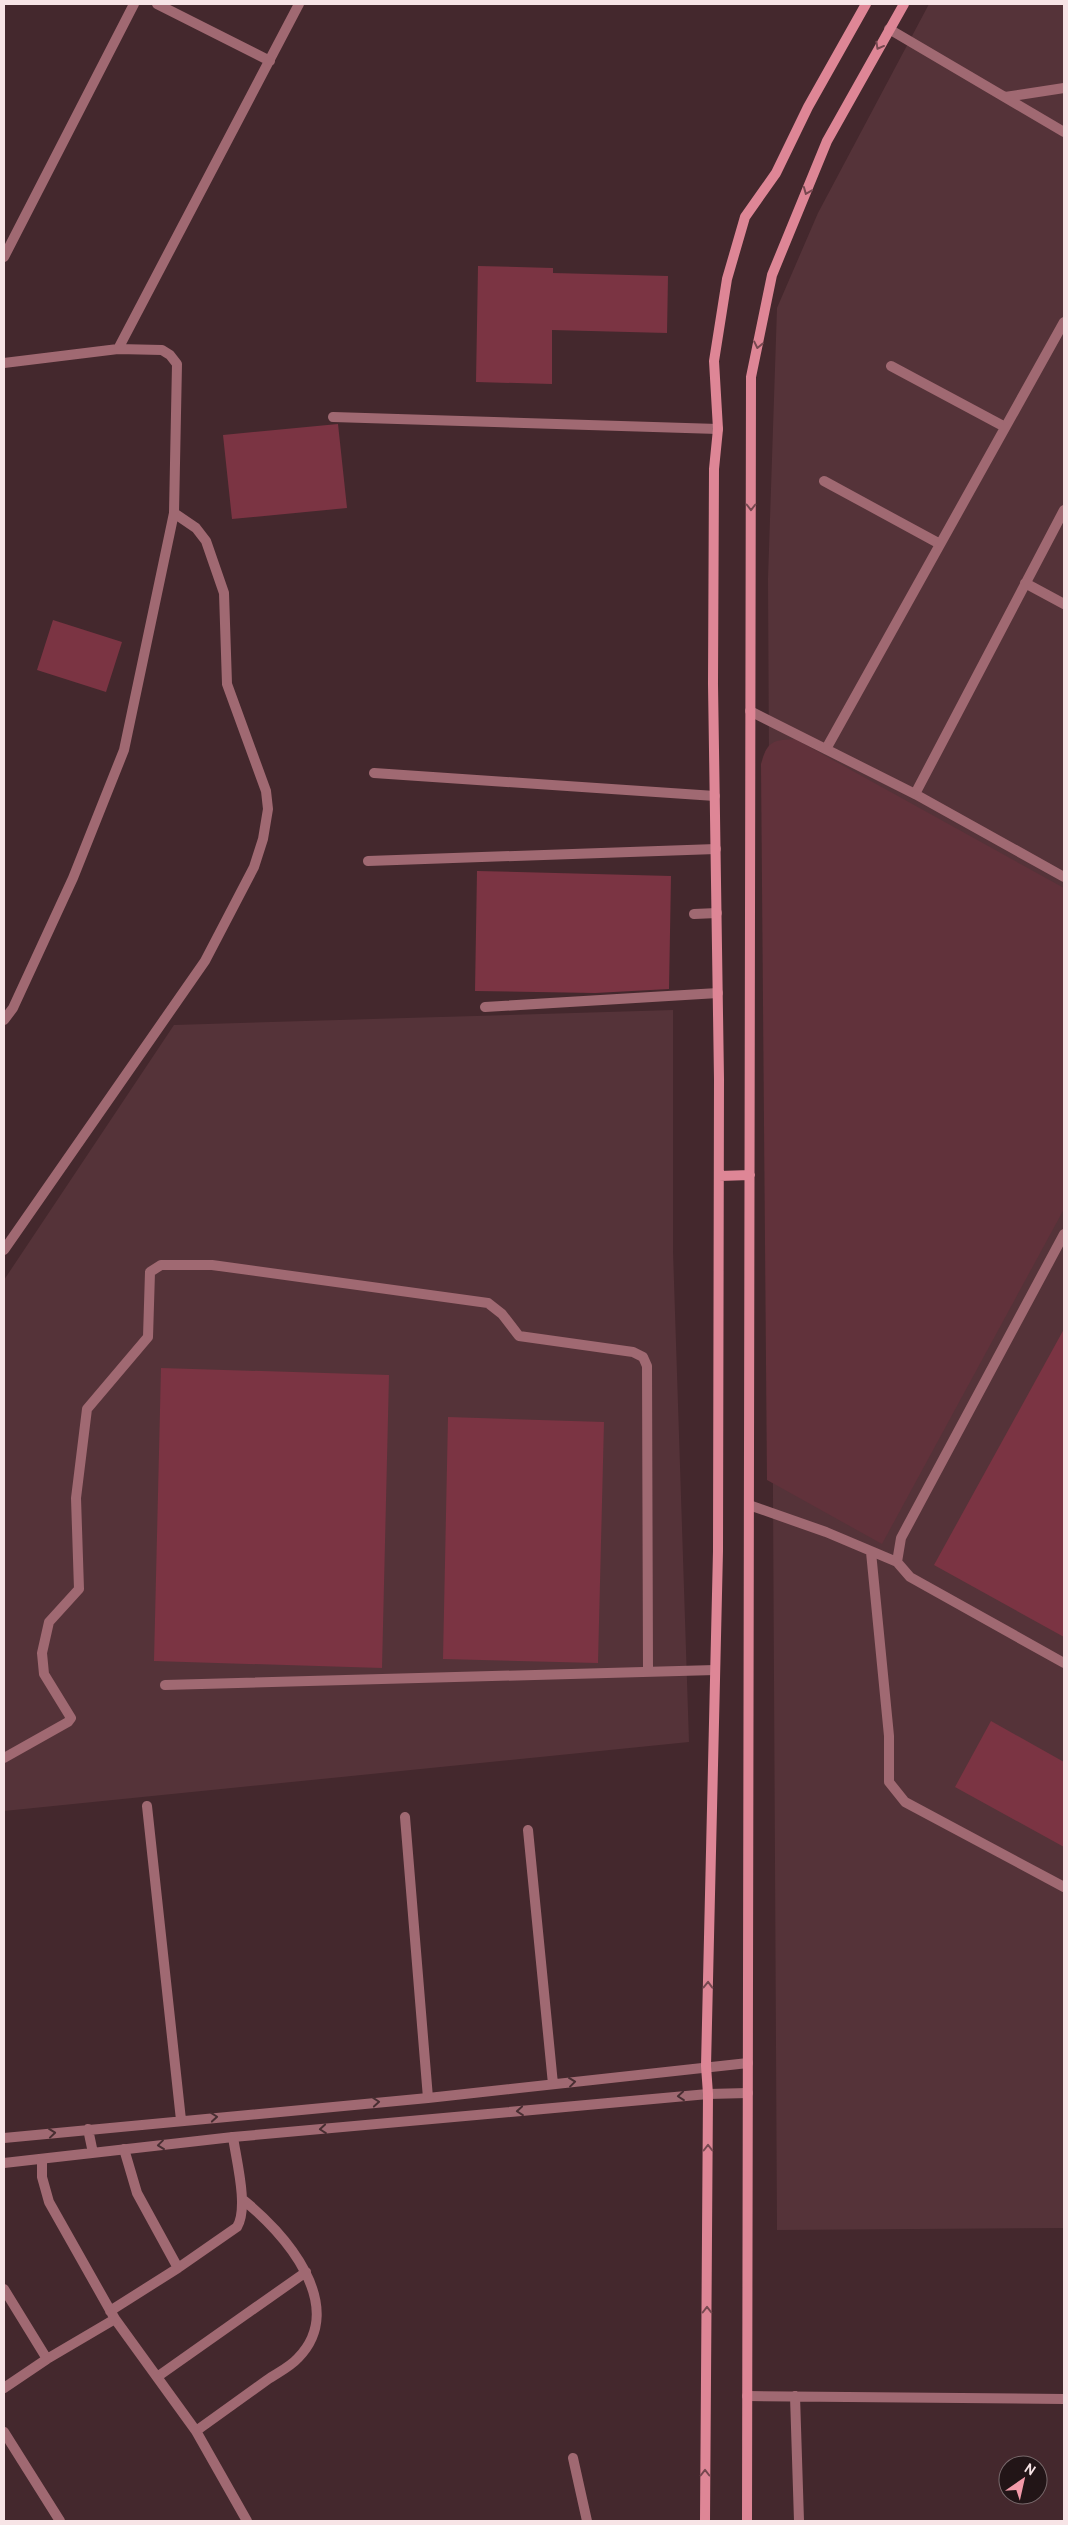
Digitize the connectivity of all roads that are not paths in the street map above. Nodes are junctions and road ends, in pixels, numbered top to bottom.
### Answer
1 (134, 4) edge
2 (299, 4) edge
3 (866, 4) edge
4 (904, 4) edge
5 (161, 5) edge
6 (889, 29) junction
7 (270, 61) junction
8 (1064, 88) edge
9 (1005, 97) junction
10 (1064, 132) edge
11 (4, 257) edge
12 (1064, 322) edge
13 (118, 349) junction
14 (4, 363) edge
15 (892, 366) dead end
16 (333, 417) dead end
17 (1005, 427) junction
18 (718, 429) junction
19 (824, 481) dead end
20 (1064, 510) edge
21 (174, 514) junction
22 (940, 544) junction
23 (1025, 583) junction
24 (1064, 604) edge
25 (750, 711) junction
26 (826, 749) junction
27 (374, 773) dead end
28 (915, 794) junction
29 (715, 796) junction
30 (716, 849) junction
31 (368, 861) dead end
32 (1064, 877) edge
33 (717, 913) junction
34 (694, 914) dead end
35 (718, 993) junction
36 (485, 1007) dead end
37 (4, 1020) edge
38 (750, 1175) junction
39 (719, 1176) junction
40 (1064, 1234) edge
41 (4, 1250) edge
42 (749, 1505) junction
43 (871, 1552) junction
44 (897, 1562) junction
45 (1064, 1663) edge
46 (715, 1670) junction
47 (648, 1672) junction
48 (165, 1685) dead end
49 (4, 1758) edge
50 (148, 1806) dead end
51 (405, 1817) dead end
52 (528, 1830) dead end
53 (1064, 1888) edge
54 (748, 2063) junction
55 (706, 2066) junction
56 (553, 2084) junction
57 (748, 2093) junction
58 (708, 2094) junction
59 (428, 2098) junction
60 (181, 2120) junction
61 (88, 2129) junction
62 (233, 2137) junction
63 (4, 2138) edge
64 (124, 2150) junction
65 (93, 2153) junction
66 (42, 2159) junction
67 (4, 2163) edge
68 (242, 2199) junction
69 (178, 2268) junction
70 (306, 2272) junction
71 (4, 2289) edge
72 (112, 2315) junction
73 (47, 2359) junction
74 (157, 2377) junction
75 (4, 2388) edge
76 (747, 2396) junction
77 (795, 2396) junction
78 (1064, 2399) edge
79 (196, 2431) junction
80 (4, 2432) edge
81 (572, 2458) dead end
82 (60, 2521) edge
83 (247, 2521) edge
84 (588, 2521) edge
85 (705, 2521) edge
86 (747, 2521) edge
87 (799, 2521) edge

1 - 11 street
2 - 7 street
3 - 18 street
4 - 6 street
5 - 7 street
6 - 9 street
6 -> 25 street
7 - 13 street
8 - 9 street
9 - 10 street
12 - 17 street
13 - 14 street
13 - 21 street
15 - 17 street
16 - 18 street
17 - 22 street
18 - 29 street
19 - 22 street
20 - 23 street
21 - 37 street
21 - 41 street
22 - 26 street
23 - 24 street
23 - 28 street
25 - 26 street
25 - 38 street
26 - 28 street
27 - 29 street
28 - 32 street
29 - 30 street
30 - 31 street
30 - 33 street
33 - 34 street
33 - 35 street
35 - 36 street
35 - 39 street
38 - 39 street
38 - 42 street
39 - 46 street
40 - 44 street
42 - 43 street
42 - 54 street
43 - 44 street
43 - 53 street
44 - 45 street
46 - 47 street
55 -> 46 street
47 - 48 street
47 - 49 street
50 - 60 street
51 - 59 street
52 - 56 street
54 - 55 street
54 - 57 street
56 -> 55 street
55 - 58 street
56 - 59 street
57 - 58 street
57 - 76 street
58 -> 62 street
85 -> 58 street
60 -> 59 street
60 - 61 street
63 -> 61 street
61 - 65 street
62 -> 64 street
62 - 68 street
64 - 65 street
64 - 69 street
65 - 66 street
66 - 67 street
66 - 72 street
68 - 69 street
68 - 70 street
69 - 72 street
70 - 74 street
70 - 79 street
71 - 73 street
72 - 73 street
72 - 74 street
73 - 75 street
74 - 79 street
76 - 77 street
76 - 86 street
77 - 78 street
77 - 87 street
79 - 83 street
80 - 82 street
81 - 84 street

